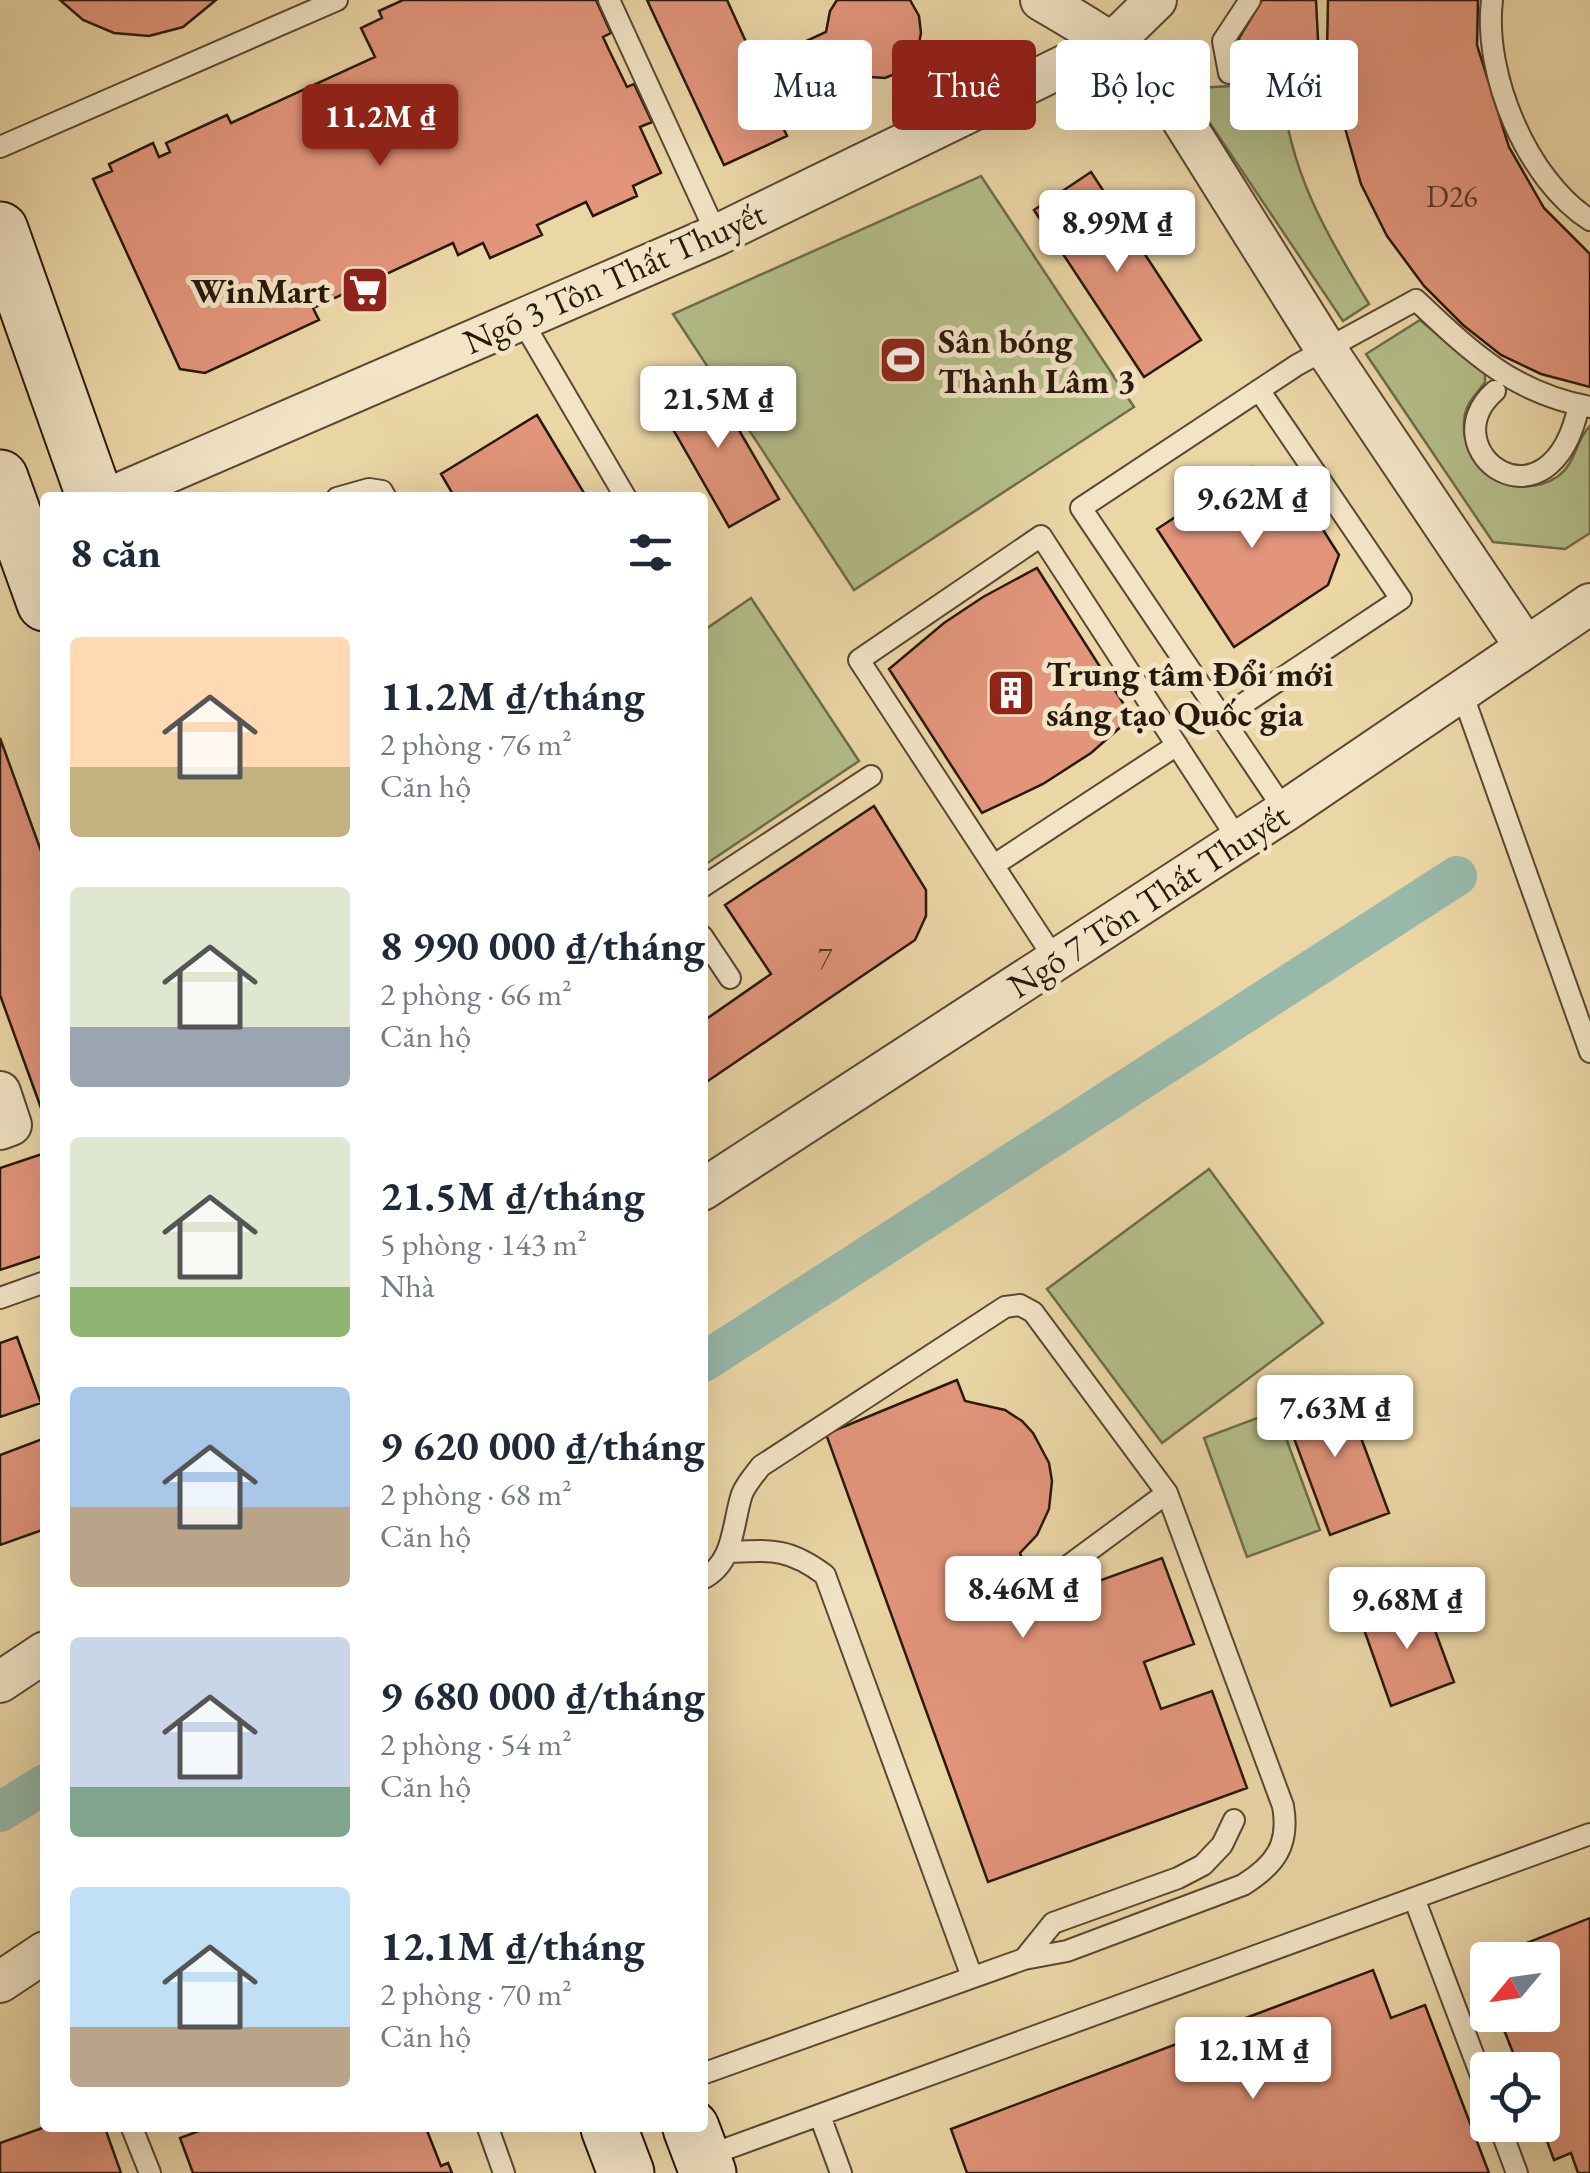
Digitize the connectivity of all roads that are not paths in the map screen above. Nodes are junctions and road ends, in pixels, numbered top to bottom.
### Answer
1 (337, 0) edge
2 (610, 0) edge
3 (1041, 0) edge
4 (1156, 0) edge
5 (1250, 0) edge
6 (1492, 0) edge
7 (1110, 40) edge
8 (1115, 40) edge
9 (1056, 70) edge
10 (1228, 73) dead end
11 (1191, 130) edge
12 (0, 147) edge
13 (1590, 220) edge
14 (0, 230) edge
15 (717, 235) junction
16 (521, 319) junction
17 (1341, 343) junction
18 (1259, 390) junction
19 (1496, 391) dead end
20 (1584, 406) edge
21 (0, 478) edge
22 (93, 492) edge
23 (123, 492) edge
24 (356, 492) edge
25 (382, 492) edge
26 (622, 492) edge
27 (11, 544) edge
28 (40, 594) edge
29 (1590, 604) edge
30 (1525, 646) junction
31 (1461, 690) junction
32 (1222, 718) junction
33 (1177, 746) junction
34 (871, 776) dead end
35 (1285, 811) junction
36 (1239, 841) junction
37 (994, 866) junction
38 (708, 883) edge
39 (708, 945) edge
40 (1056, 961) junction
41 (730, 978) dead end
42 (1590, 1052) edge
43 (0, 1092) edge
44 (0, 1129) edge
45 (708, 1186) edge
46 (40, 1284) edge
47 (0, 1298) edge
48 (1167, 1494) junction
49 (729, 1552) junction
50 (708, 1577) edge
51 (1049, 1580) dead end
52 (40, 1655) edge
53 (0, 1682) edge
54 (1234, 1820) dead end
55 (1590, 1834) edge
56 (1414, 1898) junction
57 (40, 1955) edge
58 (1024, 1959) junction
59 (972, 1977) junction
60 (0, 1982) edge
61 (1472, 2052) edge
62 (708, 2072) edge
63 (820, 2116) junction
64 (134, 2132) edge
65 (489, 2132) edge
66 (611, 2132) edge
67 (1506, 2142) edge
68 (700, 2153) edge
69 (150, 2173) edge
70 (504, 2173) edge
71 (626, 2173) edge
72 (841, 2173) edge
73 (1518, 2173) edge

1 - 12 lane
2 - 15 lane
3 - 7 street
4 - 8 street, Ngõ 3 Tôn Thất Thuyết
5 - 10 lane
6 - 13 lane
9 - 15 street, Ngõ 3 Tôn Thất Thuyết
11 - 17 street
14 - 22 main road
15 - 16 street, Ngõ 3 Tôn Thất Thuyết
16 - 23 street, Ngõ 3 Tôn Thất Thuyết
16 - 26 lane
17 - 18 lane
17 - 20 lane
17 - 30 street
18 - 32 lane
18 - 32 lane
19 - 20 lane
21 - 27 main road
24 - 25 lane
27 - 28 main road
29 - 30 street, Ngõ 7 Tôn Thất Thuyết
30 - 31 street, Ngõ 7 Tôn Thất Thuyết
31 - 35 street, Ngõ 7 Tôn Thất Thuyết
31 - 42 lane
32 - 35 lane
33 - 36 lane
33 - 37 lane
33 - 37 lane
34 - 38 lane
35 - 36 street, Ngõ 7 Tôn Thất Thuyết
36 - 40 street, Ngõ 7 Tôn Thất Thuyết
37 - 40 lane
39 - 41 lane
40 - 45 street, Ngõ 7 Tôn Thất Thuyết
43 - 44 street
46 - 47 lane
48 - 49 lane
48 - 51 lane
48 - 58 lane
49 - 50 lane
49 - 59 lane
52 - 53 street
54 - 58 lane
55 - 56 lane
56 - 61 lane
56 - 63 lane
57 - 60 street
58 - 59 lane
59 - 62 lane
63 - 68 lane
63 - 72 lane
64 - 69 lane
65 - 70 lane
66 - 71 main road
67 - 73 lane

